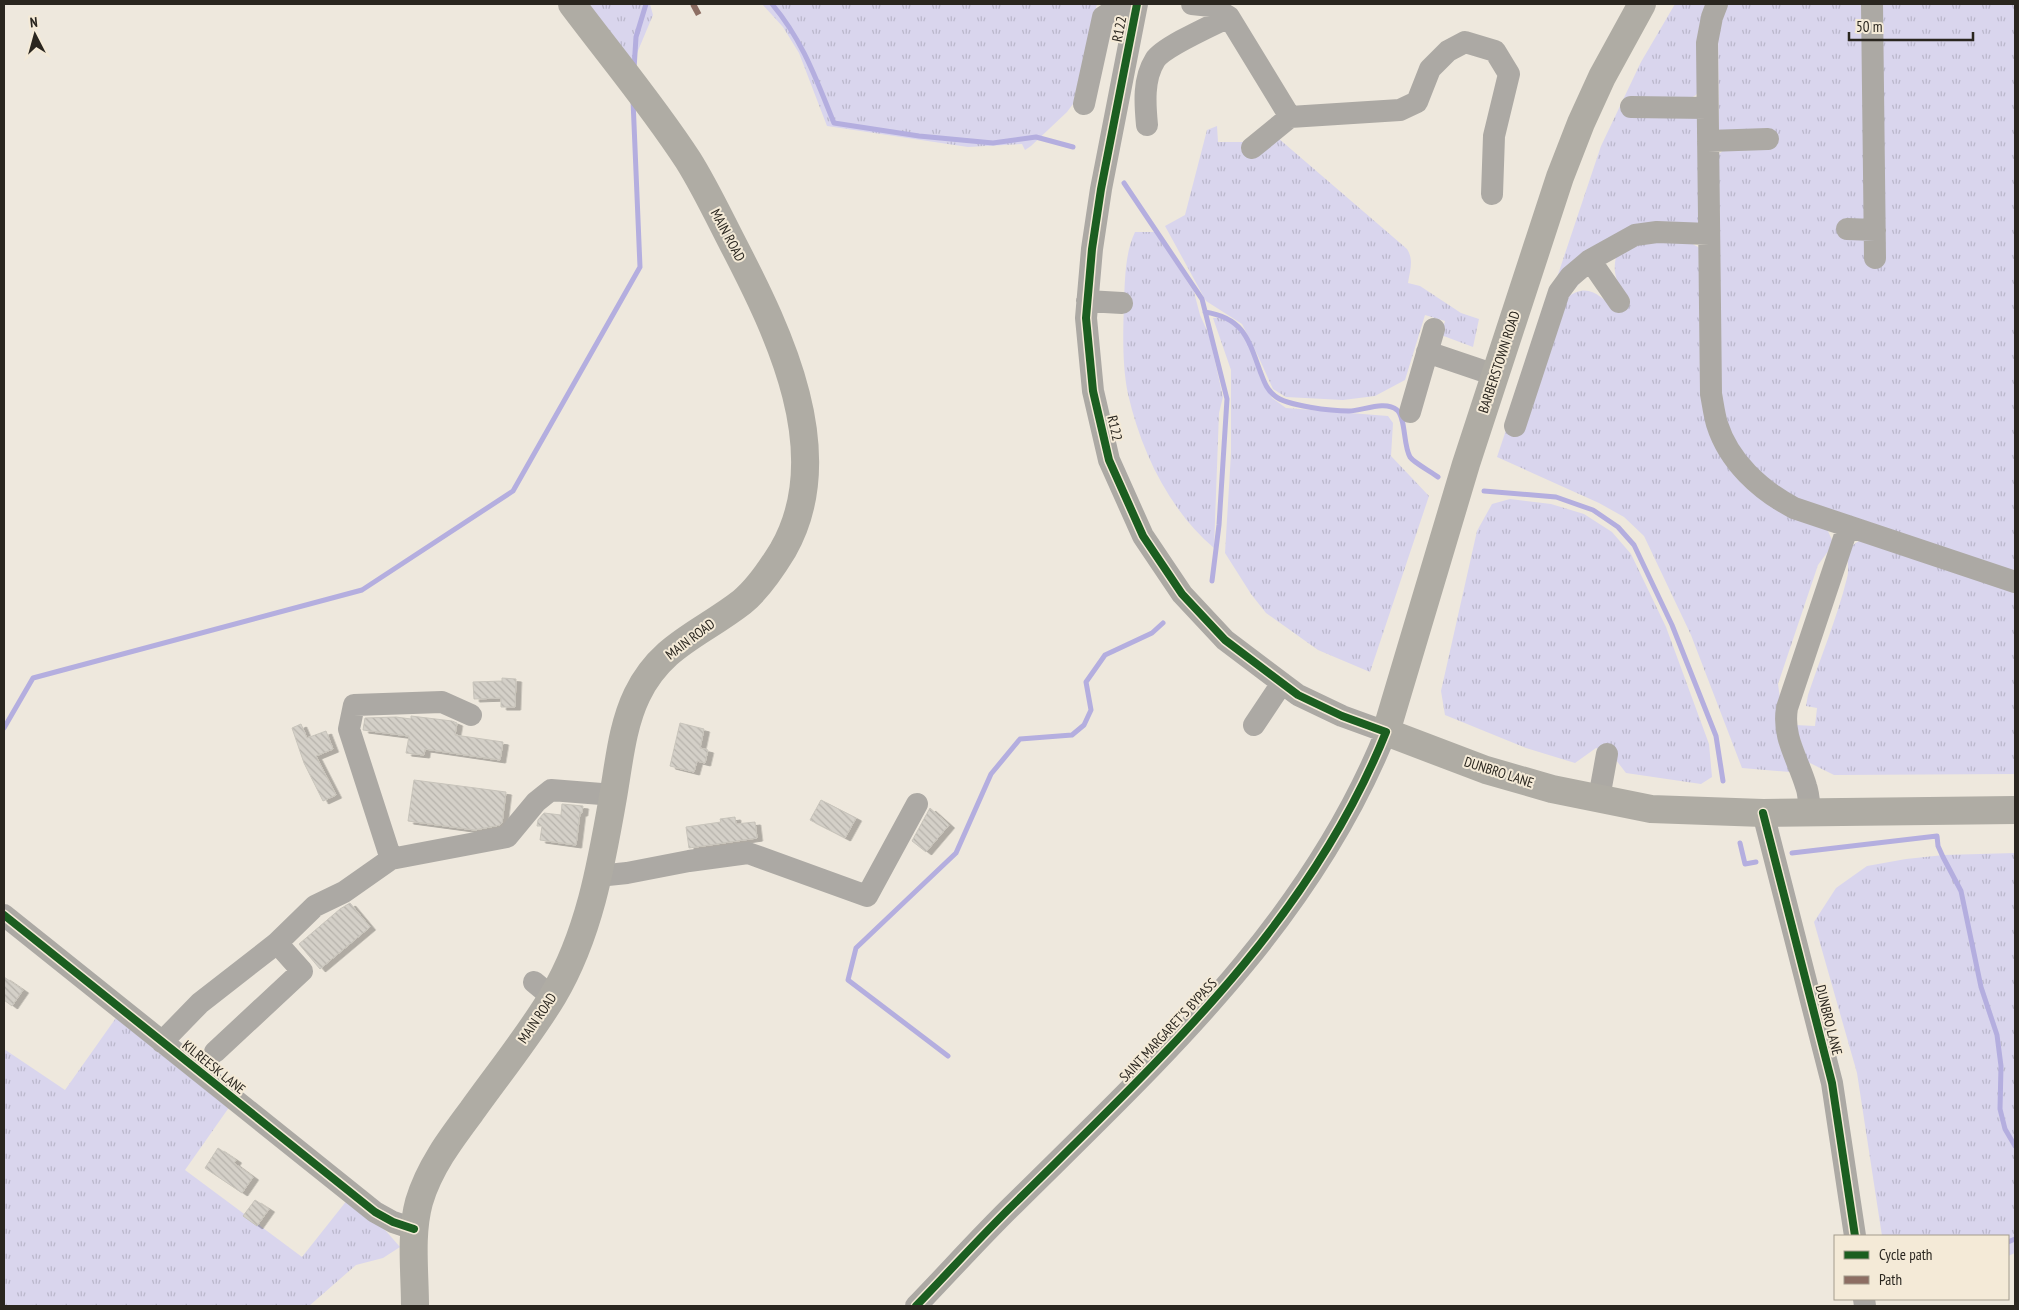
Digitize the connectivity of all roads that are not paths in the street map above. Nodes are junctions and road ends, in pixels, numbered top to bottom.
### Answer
1 (572, 4) edge
2 (1123, 4) edge
3 (1137, 4) edge
4 (1192, 4) edge
5 (1642, 4) edge
6 (1717, 4) edge
7 (1872, 4) edge
8 (1229, 17) junction
9 (1084, 104) dead end
10 (1631, 107) dead end
11 (1708, 108) junction
12 (1290, 117) junction
13 (1147, 125) dead end
14 (1768, 139) dead end
15 (1708, 141) junction
16 (1252, 148) dead end
17 (1492, 194) dead end
18 (1847, 229) dead end
19 (1875, 230) junction
20 (1709, 234) junction
21 (1876, 258) dead end
22 (1590, 260) junction
23 (1087, 301) junction
24 (1619, 302) dead end
25 (1122, 303) dead end
26 (1434, 329) dead end
27 (1427, 352) junction
28 (1495, 375) junction
29 (1410, 412) dead end
30 (1515, 426) dead end
31 (1848, 526) junction
32 (2015, 582) edge
33 (1282, 683) junction
34 (470, 715) dead end
35 (1254, 726) dead end
36 (1386, 732) junction
37 (1607, 754) dead end
38 (614, 795) junction
39 (1599, 798) junction
40 (917, 804) dead end
41 (2015, 810) edge
42 (1763, 813) junction
43 (1810, 813) junction
44 (391, 859) junction
45 (598, 876) junction
46 (4, 915) edge
47 (277, 943) junction
48 (162, 1042) junction
49 (215, 1052) dead end
50 (414, 1229) junction
51 (1855, 1235) edge
52 (416, 1306) edge
53 (916, 1306) edge

1 - 38 main road, MAIN ROAD
2 - 9 street
3 - 23 street, R122
4 - 8 street
5 - 28 main road, BARBERSTOWN ROAD
6 - 11 street
7 - 19 street
8 - 12 street
8 - 13 street
10 - 11 street
11 - 15 street
12 - 16 street
12 - 17 street
14 - 15 street
15 - 20 street
18 - 19 street
19 - 21 street
20 - 22 street
20 - 31 street
22 - 24 street
22 - 30 street
23 - 25 street
23 - 33 street, R122
26 - 27 street
27 - 28 street
27 - 29 street
28 - 36 main road, BARBERSTOWN ROAD
31 - 32 street
31 - 43 street
33 - 35 street
33 - 36 street, R122
34 - 44 street
36 - 39 main road, DUNBRO LANE
36 - 53 street, SAINT MARGARET'S BYPASS
37 - 39 street
38 - 44 street
38 - 45 main road, MAIN ROAD
39 - 42 main road, DUNBRO LANE
40 - 45 street
41 - 43 main road, DUNBRO LANE
42 - 43 main road, DUNBRO LANE
42 - 51 street, DUNBRO LANE
44 - 47 street
45 - 50 main road, MAIN ROAD
46 - 48 street, KILREESK LANE
47 - 48 street
47 - 49 street
48 - 50 street, KILREESK LANE
50 - 52 main road, MAIN ROAD

